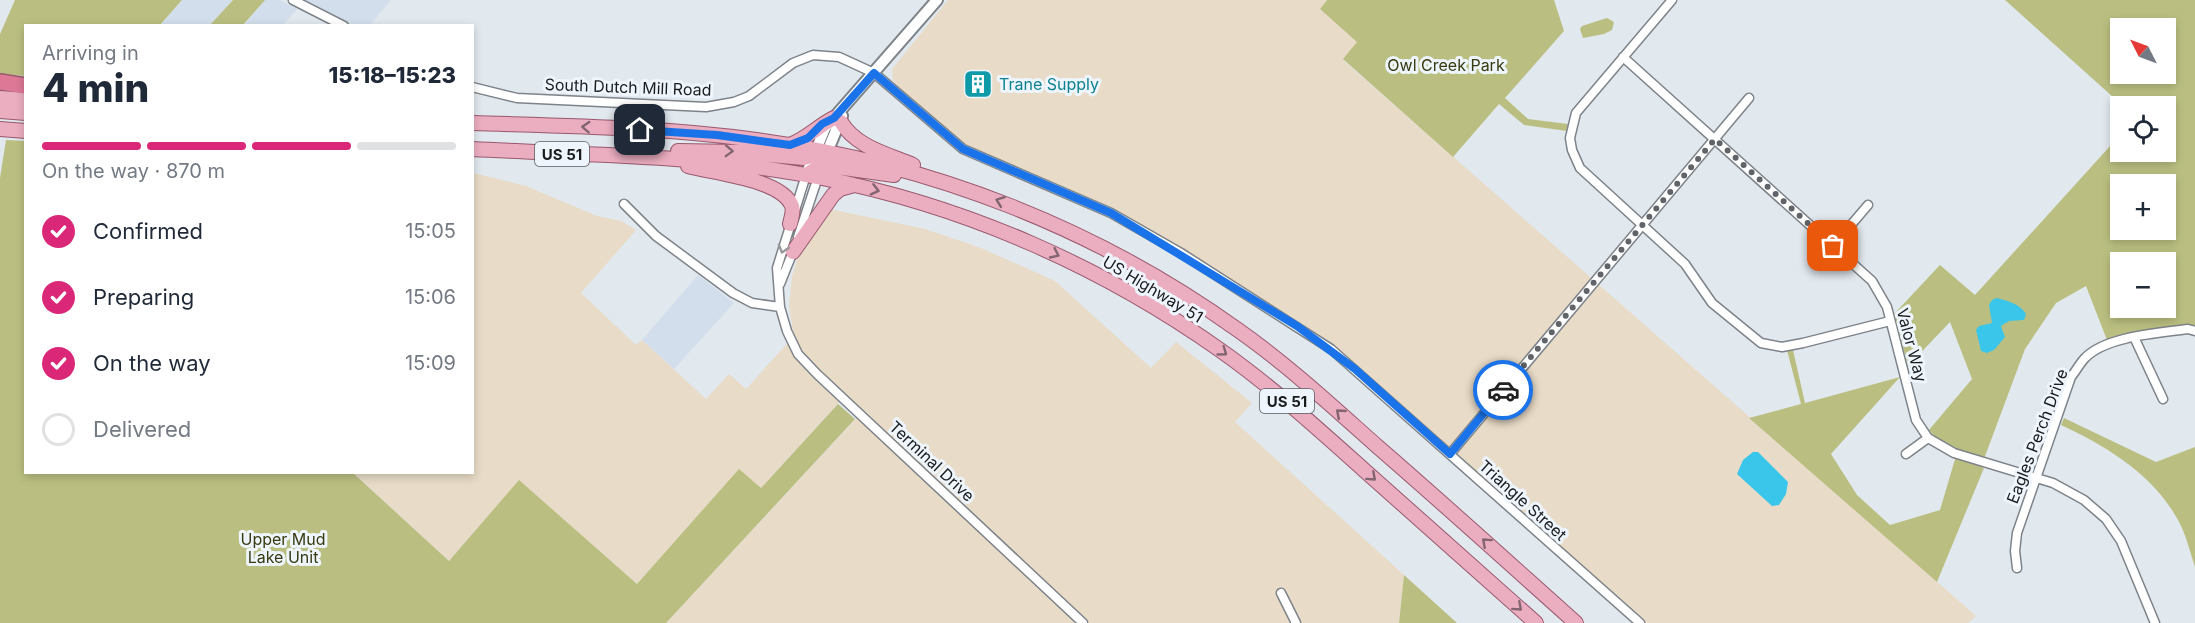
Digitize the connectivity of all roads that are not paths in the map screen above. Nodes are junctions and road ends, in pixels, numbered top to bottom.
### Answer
1 (293, 0) edge
2 (937, 0) edge
3 (1670, 1) edge
4 (340, 24) edge
5 (1623, 57) junction
6 (874, 73) junction
7 (0, 81) edge
8 (24, 86) edge
9 (474, 88) edge
10 (0, 98) edge
11 (1749, 98) dead end
12 (24, 100) edge
13 (0, 111) edge
14 (24, 113) edge
15 (840, 116) junction
16 (474, 123) edge
17 (0, 129) edge
18 (24, 131) edge
19 (1715, 139) junction
20 (790, 145) junction
21 (474, 149) edge
22 (651, 158) junction
23 (666, 159) junction
24 (817, 162) junction
25 (854, 184) junction
26 (952, 184) junction
27 (624, 204) dead end
28 (1868, 205) dead end
29 (790, 224) junction
30 (1642, 224) junction
31 (1833, 246) junction
32 (794, 252) junction
33 (780, 285) junction
34 (780, 307) junction
35 (1890, 321) junction
36 (2195, 331) edge
37 (2134, 337) junction
38 (2163, 399) dead end
39 (1928, 438) junction
40 (1450, 454) junction
41 (1906, 454) dead end
42 (2037, 477) junction
43 (2017, 568) dead end
44 (1281, 593) dead end
45 (1083, 623) edge
46 (1296, 623) edge
47 (1536, 623) edge
48 (1576, 623) edge
49 (1640, 623) edge
50 (2155, 623) edge

1 - 4 street
2 - 6 street
3 - 5 street
5 - 19 street, Valor Way
5 - 30 street
6 - 9 street, South Dutch Mill Road
6 - 15 street
6 - 40 street, Triangle Street
7 - 8 highway
10 - 12 main road
11 - 19 street
13 - 14 main road
15 - 20 main road
15 - 24 street
15 - 26 main road
20 -> 16 main road, US 51
17 - 18 main road
19 - 30 street
19 - 31 street, Valor Way
20 - 24 main road, US 51
21 - 22 main road, US 51
22 - 23 main road, US 51
22 -> 24 main road
23 - 24 main road, US Highway 51 / US 51
23 - 29 main road
24 - 25 main road, US Highway 51 / US 51
24 - 26 main road
24 - 29 street, Terminal Drive
24 - 32 street, Terminal Drive
25 - 32 main road
25 -> 47 main road, US Highway 51 / US 51
48 -> 26 main road, US Highway 51 / US 51
27 - 34 street
28 - 31 street
29 -> 33 street, Terminal Drive
30 - 35 street
30 - 40 street
31 - 35 street, Valor Way
32 - 33 street, Terminal Drive
33 - 34 street, Terminal Drive
34 - 45 street, Terminal Drive
35 - 39 street, Valor Way
36 - 37 street, Eagles Perch Drive
37 - 38 street
37 - 42 street, Eagles Perch Drive
39 - 41 street
39 - 42 street
40 - 49 street, Triangle Street
42 - 43 street, Eagles Perch Drive
42 - 50 street
44 - 46 street

